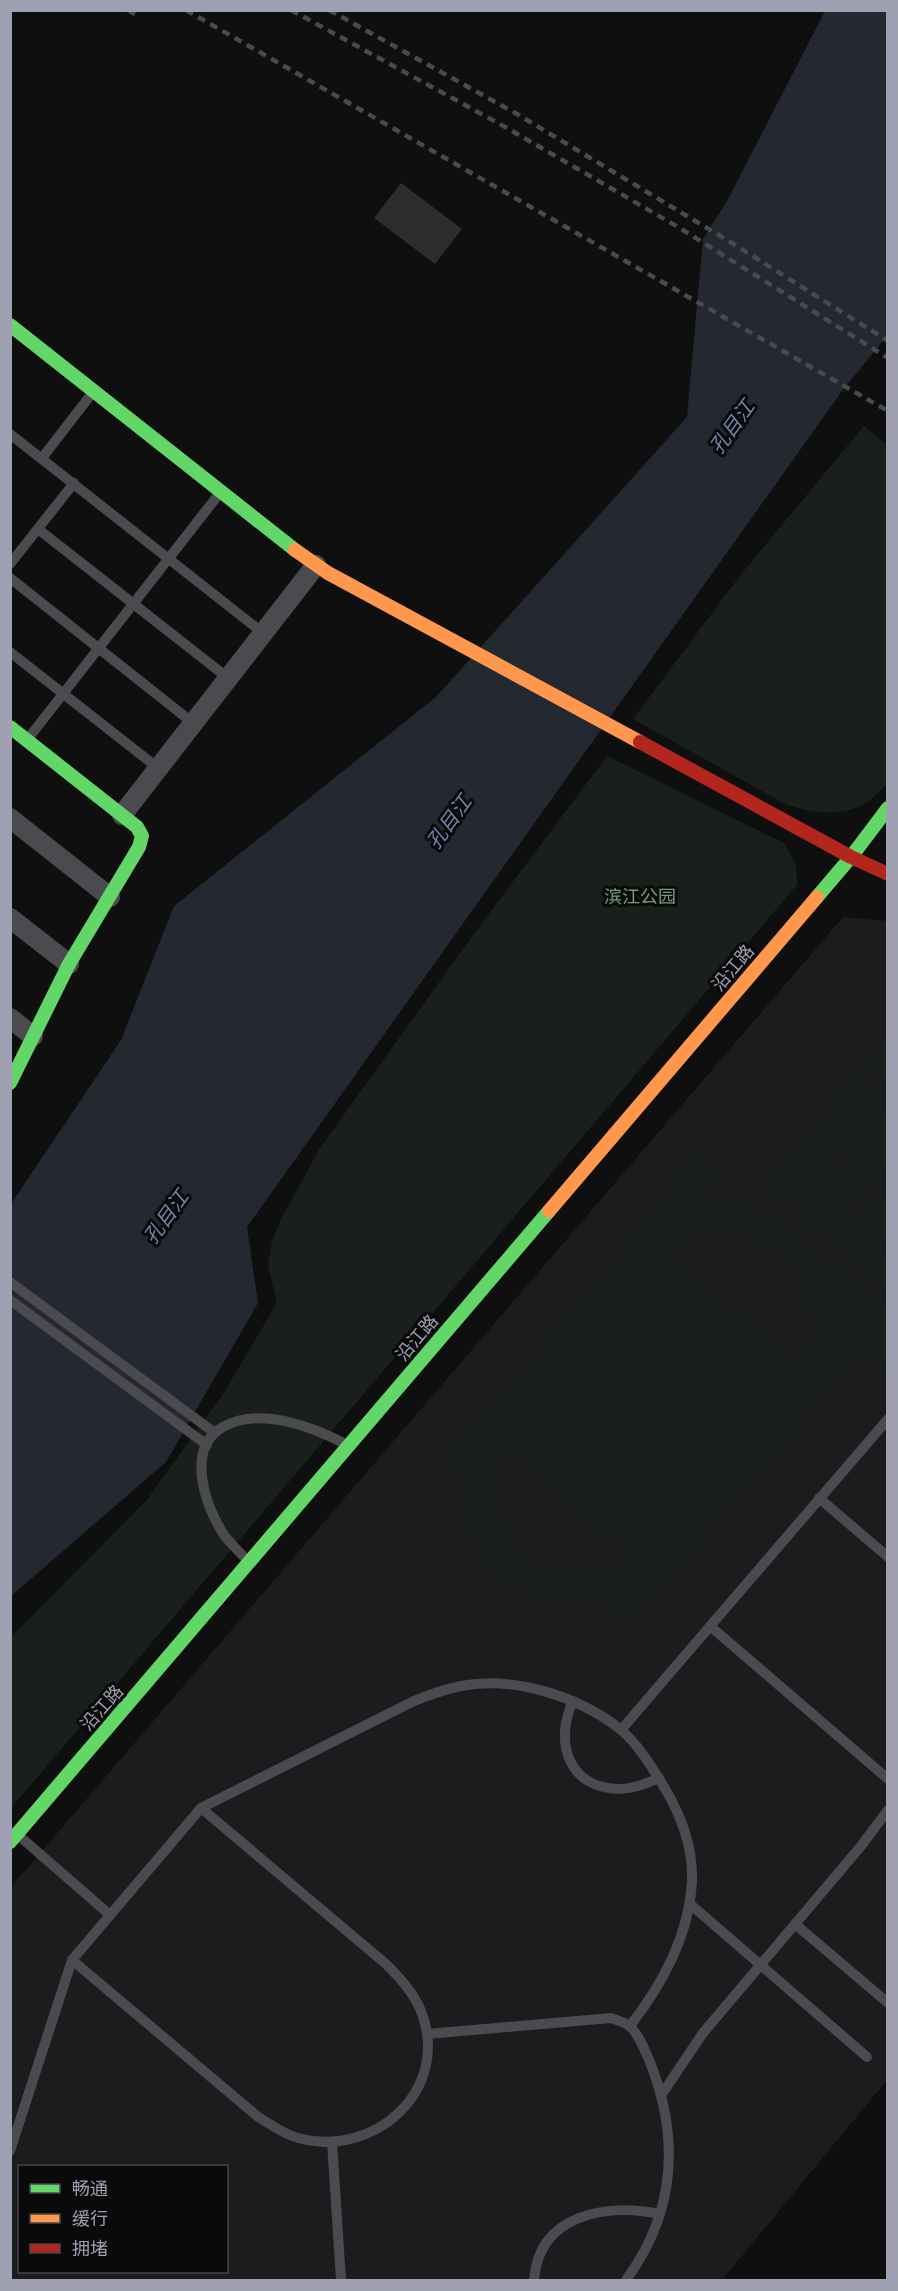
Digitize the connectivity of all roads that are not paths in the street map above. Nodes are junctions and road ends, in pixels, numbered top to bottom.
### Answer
1 (10, 325) edge
2 (94, 392) junction
3 (11, 434) edge
4 (42, 458) junction
5 (74, 483) junction
6 (220, 492) junction
7 (38, 529) junction
8 (169, 558) junction
9 (10, 564) edge
10 (316, 566) junction
11 (10, 578) edge
12 (133, 603) junction
13 (263, 633) junction
14 (98, 648) junction
15 (10, 652) edge
16 (228, 678) junction
17 (63, 694) junction
18 (193, 723) junction
19 (10, 727) edge
20 (27, 740) junction
21 (158, 768) junction
22 (888, 808) edge
23 (122, 814) junction
24 (10, 819) edge
25 (888, 830) edge
26 (851, 857) junction
27 (888, 874) edge
28 (110, 897) junction
29 (10, 918) edge
30 (69, 964) junction
31 (10, 1018) edge
32 (33, 1036) junction
33 (10, 1083) edge
34 (10, 1282) edge
35 (10, 1300) edge
36 (888, 1419) edge
37 (215, 1432) junction
38 (207, 1445) junction
39 (349, 1446) junction
40 (819, 1498) junction
41 (888, 1557) edge
42 (249, 1562) junction
43 (710, 1626) junction
44 (573, 1701) junction
45 (621, 1730) junction
46 (659, 1778) junction
47 (888, 1779) edge
48 (201, 1808) junction
49 (888, 1810) edge
50 (14, 1838) edge
51 (690, 1904) junction
52 (110, 1914) junction
53 (795, 1924) junction
54 (72, 1960) junction
55 (761, 1965) junction
56 (888, 2004) edge
57 (630, 2026) junction
58 (427, 2034) junction
59 (867, 2057) dead end
60 (662, 2094) junction
61 (332, 2142) junction
62 (10, 2151) edge
63 (660, 2214) junction
64 (341, 2280) edge
65 (534, 2280) edge
66 (626, 2280) edge

1 - 2 street
2 - 4 lane
2 - 6 street
3 - 4 lane
4 - 5 lane
5 - 7 lane
5 - 8 lane
6 - 8 lane
6 - 10 street
7 - 9 lane
7 - 12 lane
8 - 12 lane
8 - 13 lane
10 - 13 street
10 - 26 street
11 - 14 lane
12 - 14 lane
12 - 16 lane
13 - 16 street
14 - 17 lane
14 - 18 lane
15 - 17 lane
16 - 18 street
17 - 20 lane
17 - 21 lane
18 - 21 street
19 - 20 street
20 - 23 street
21 - 23 street
22 - 26 street, 沿江路
23 - 28 street
24 - 28 street
25 - 26 street, 沿江路
26 - 27 street
26 - 39 street, 沿江路
28 - 30 street
29 - 30 street
30 - 32 street
31 - 32 street
32 - 33 street
34 - 37 lane
35 - 38 lane
36 - 40 lane
37 - 38 lane
37 - 39 lane
38 - 42 lane
39 - 42 street, 沿江路
40 - 41 lane
40 - 43 lane
42 - 50 street, 沿江路
43 - 45 lane
43 - 47 lane
44 - 45 lane
44 - 46 lane
44 - 48 lane
45 - 46 lane
46 - 51 lane
48 - 52 lane
48 - 58 lane
49 - 53 lane
50 - 52 lane
51 - 55 lane
51 - 57 lane
52 - 54 lane
53 - 55 lane
53 - 56 lane
54 - 61 lane
54 - 62 lane
55 - 59 lane
55 - 60 lane
57 - 58 lane
57 - 60 lane
58 - 61 lane
60 - 63 lane
61 - 64 lane
63 - 65 lane
63 - 66 lane

